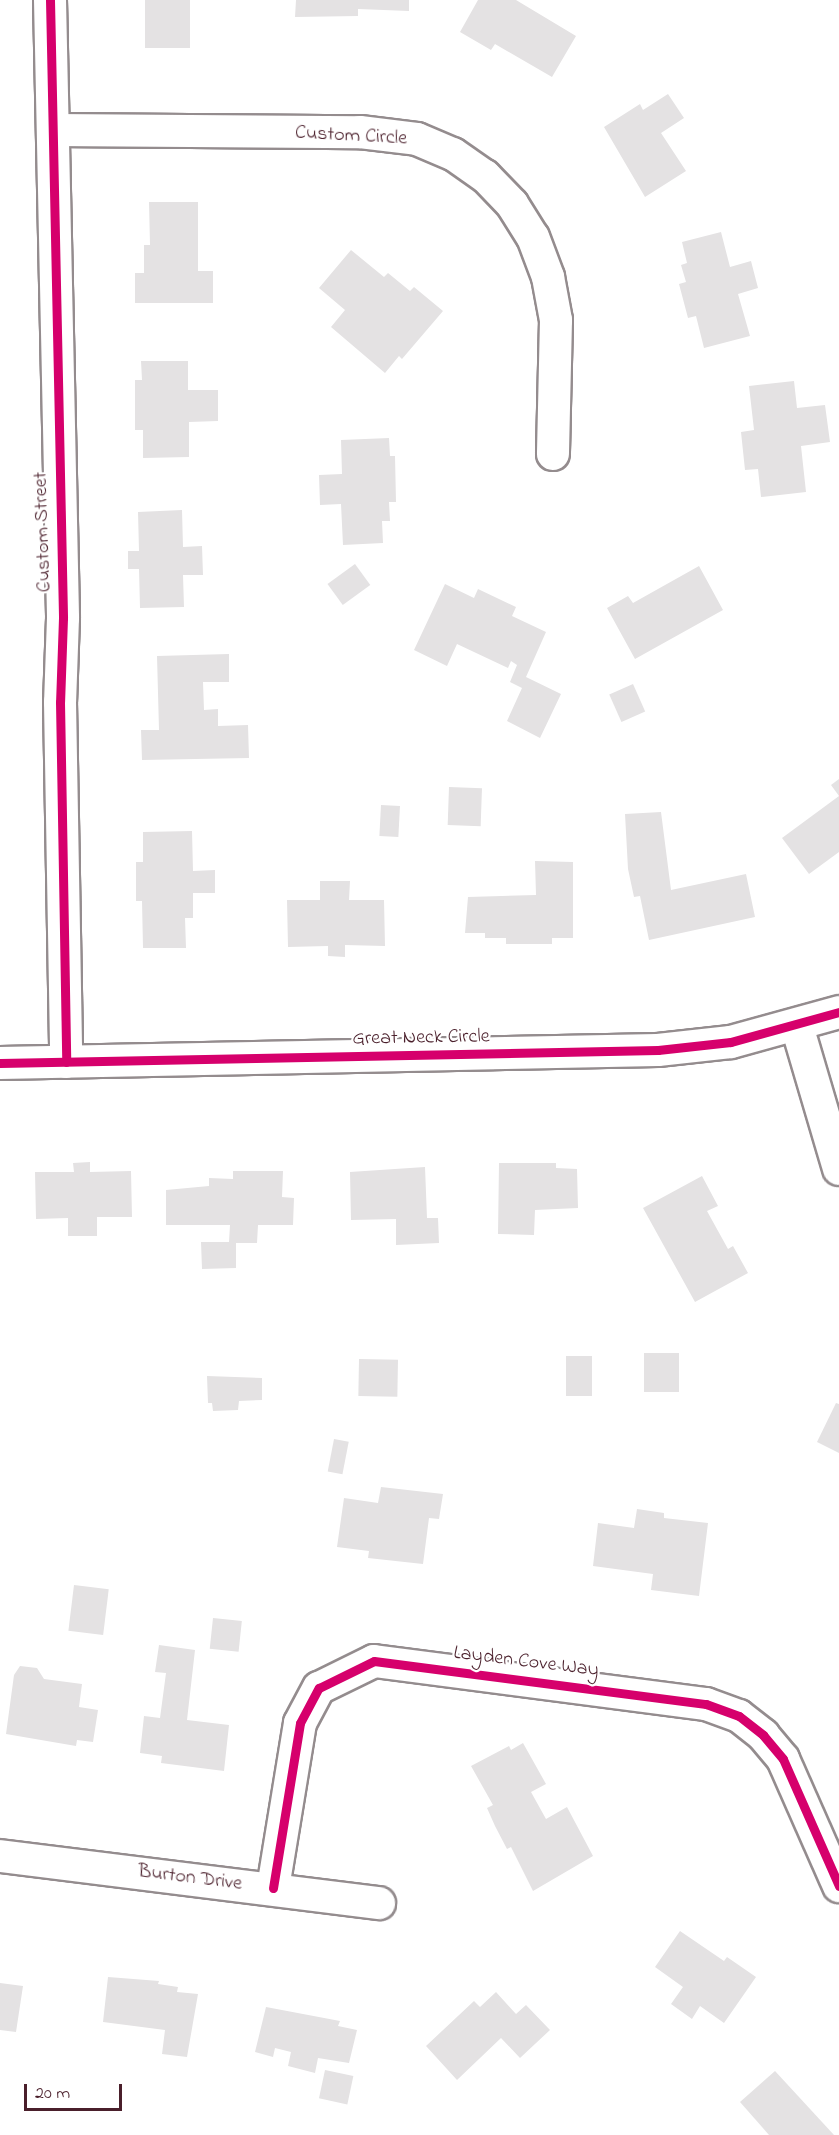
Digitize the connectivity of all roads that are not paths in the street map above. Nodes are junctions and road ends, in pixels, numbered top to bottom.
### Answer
1 (50, 0) edge
2 (53, 129) junction
3 (553, 454) dead end
4 (839, 1012) edge
5 (797, 1026) junction
6 (66, 1062) junction
7 (0, 1063) edge
8 (839, 1169) edge
9 (0, 1856) edge
10 (839, 1886) edge
11 (273, 1888) junction
12 (379, 1903) dead end

1 - 2 street, Custom Street
2 - 3 street, Custom Circle
2 - 6 street, Custom Street
4 - 5 street, Great Neck Circle
5 - 6 street, Great Neck Circle
5 - 8 street
6 - 7 street, Great Neck Circle
9 - 11 street, Burton Drive
10 - 11 street, Layden Cove Way
11 - 12 street, Burton Drive

